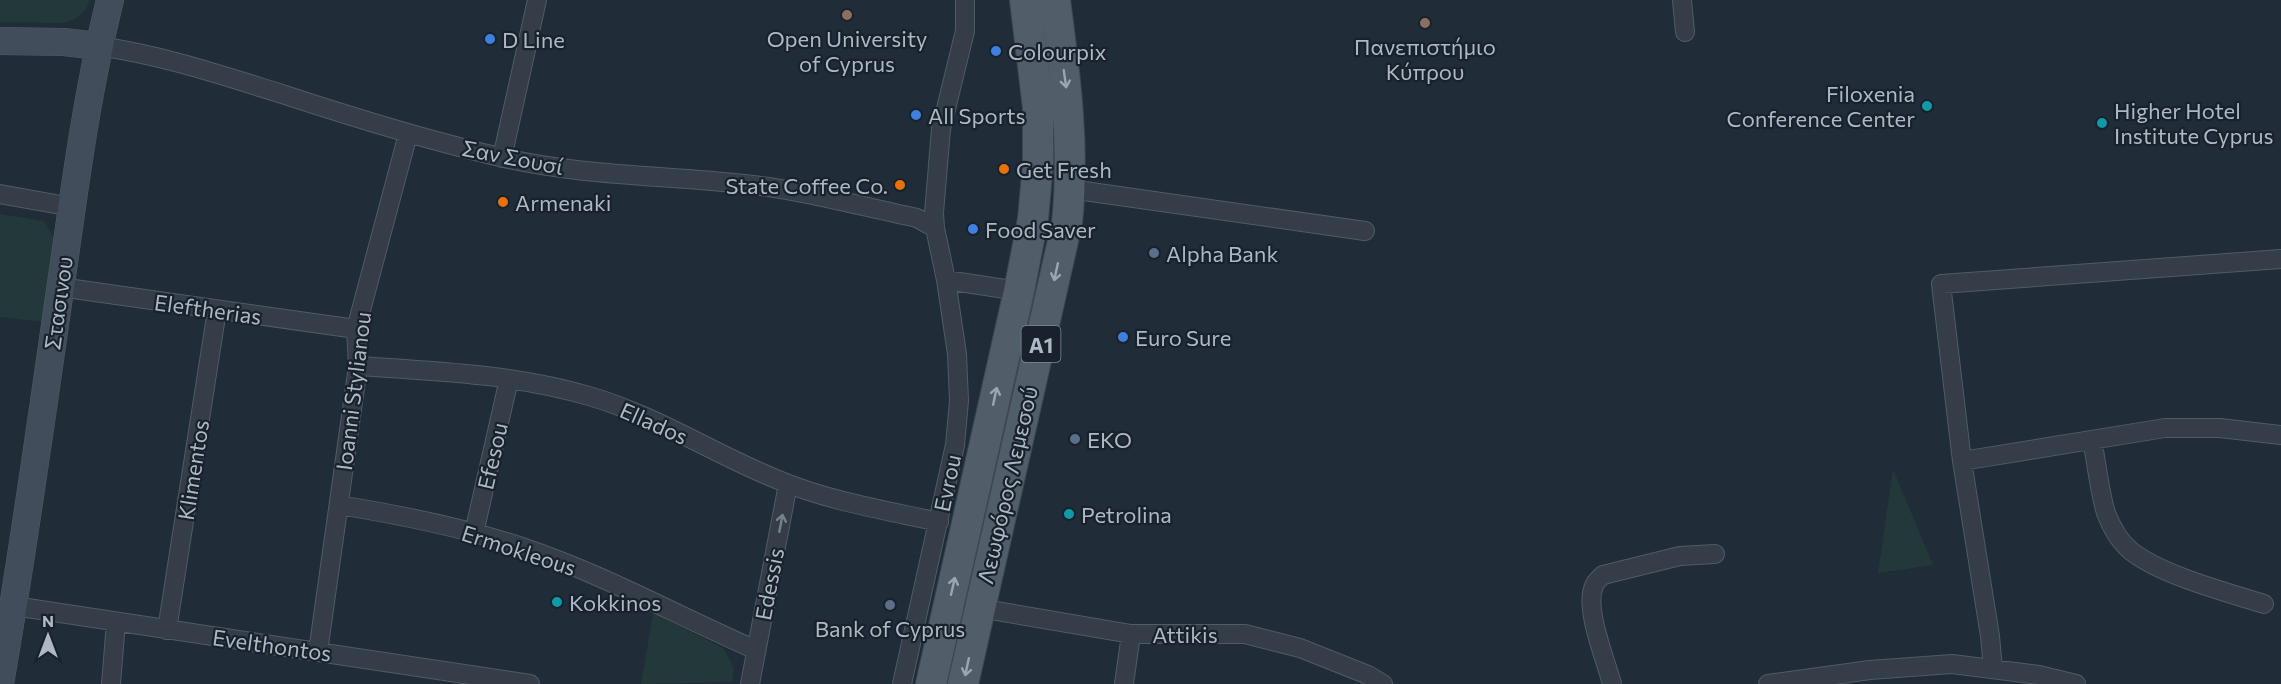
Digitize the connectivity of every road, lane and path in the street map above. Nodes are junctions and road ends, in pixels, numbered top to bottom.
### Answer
1 (110, 0) edge
2 (537, 0) edge
3 (965, 0) edge
4 (1025, 0) edge
5 (1055, 0) edge
6 (1682, 0) edge
7 (1685, 32) dead end
8 (0, 41) edge
9 (98, 46) junction
10 (408, 134) junction
11 (502, 158) junction
12 (1070, 189) junction
13 (0, 194) edge
14 (72, 207) junction
15 (935, 228) junction
16 (1365, 231) dead end
17 (2281, 259) edge
18 (946, 279) junction
19 (60, 287) junction
20 (1019, 291) junction
21 (217, 310) junction
22 (356, 329) junction
23 (358, 366) junction
24 (509, 379) junction
25 (2281, 435) edge
26 (2092, 440) junction
27 (1962, 461) junction
28 (788, 484) junction
29 (339, 505) junction
30 (939, 522) junction
31 (474, 533) junction
32 (1715, 554) dead end
33 (2264, 604) dead end
34 (14, 606) junction
35 (979, 608) junction
36 (116, 622) junction
37 (167, 630) junction
38 (1131, 634) junction
39 (756, 650) junction
40 (318, 652) junction
41 (1993, 669) junction
42 (1910, 676) edge
43 (0, 684) edge
44 (111, 684) edge
45 (530, 684) edge
46 (750, 684) edge
47 (902, 684) edge
48 (931, 684) edge
49 (963, 684) edge
50 (1124, 684) edge
51 (1383, 684) edge
52 (1612, 684) edge
53 (1768, 684) edge
54 (2076, 684) edge

1 - 9 street, Στασινου
2 - 11 street
3 - 15 street, Evrou
4 - 20 main road, Λεωφόρος Λεμεσού / A1
5 -> 12 main road, Λεωφόρος Λεμεσού / A1
6 - 7 street
8 - 9 street
9 - 10 street, Σαν Σουσί
9 - 14 street, Στασινου
10 - 11 street, Σαν Σουσί
10 - 22 street, Ioanni Stylianou
11 - 15 street, Σαν Σουσί
12 - 16 street
12 -> 35 main road, Λεωφόρος Λεμεσού / A1
13 - 14 street
14 - 19 street, Στασινου
15 - 18 street, Evrou
17 - 27 street
18 - 20 street
18 - 30 street, Evrou
19 - 21 street, Eleftherias
19 - 34 street, Στασινου
48 -> 20 main road, Λεωφόρος Λεμεσού / A1
21 - 22 street, Eleftherias
21 - 37 street, Klimentos
22 - 23 street, Ioanni Stylianou
23 - 24 street, Ellados
23 - 29 street, Ioanni Stylianou
24 - 28 street, Ellados
24 - 31 street, Efesou
25 - 26 street
26 - 27 street
26 - 33 street
27 - 41 street
28 - 30 street, Ellados
39 -> 28 street, Edessis
29 - 31 street, Ermokleous
29 - 40 street, Ioanni Stylianou
30 - 47 street, Evrou
31 - 39 street, Ermokleous
32 - 52 street
34 - 36 street, Evelthontos
34 - 43 street, Στασινου
35 - 38 street, Attikis
35 -> 49 main road, Λεωφόρος Λεμεσού / A1
36 - 37 street, Evelthontos
36 - 44 street
37 - 40 street, Evelthontos
38 - 50 street
38 - 51 street, Attikis
39 - 46 street, Edessis
40 - 45 street, Evelthontos
41 - 42 street
41 - 54 street
42 - 53 street

